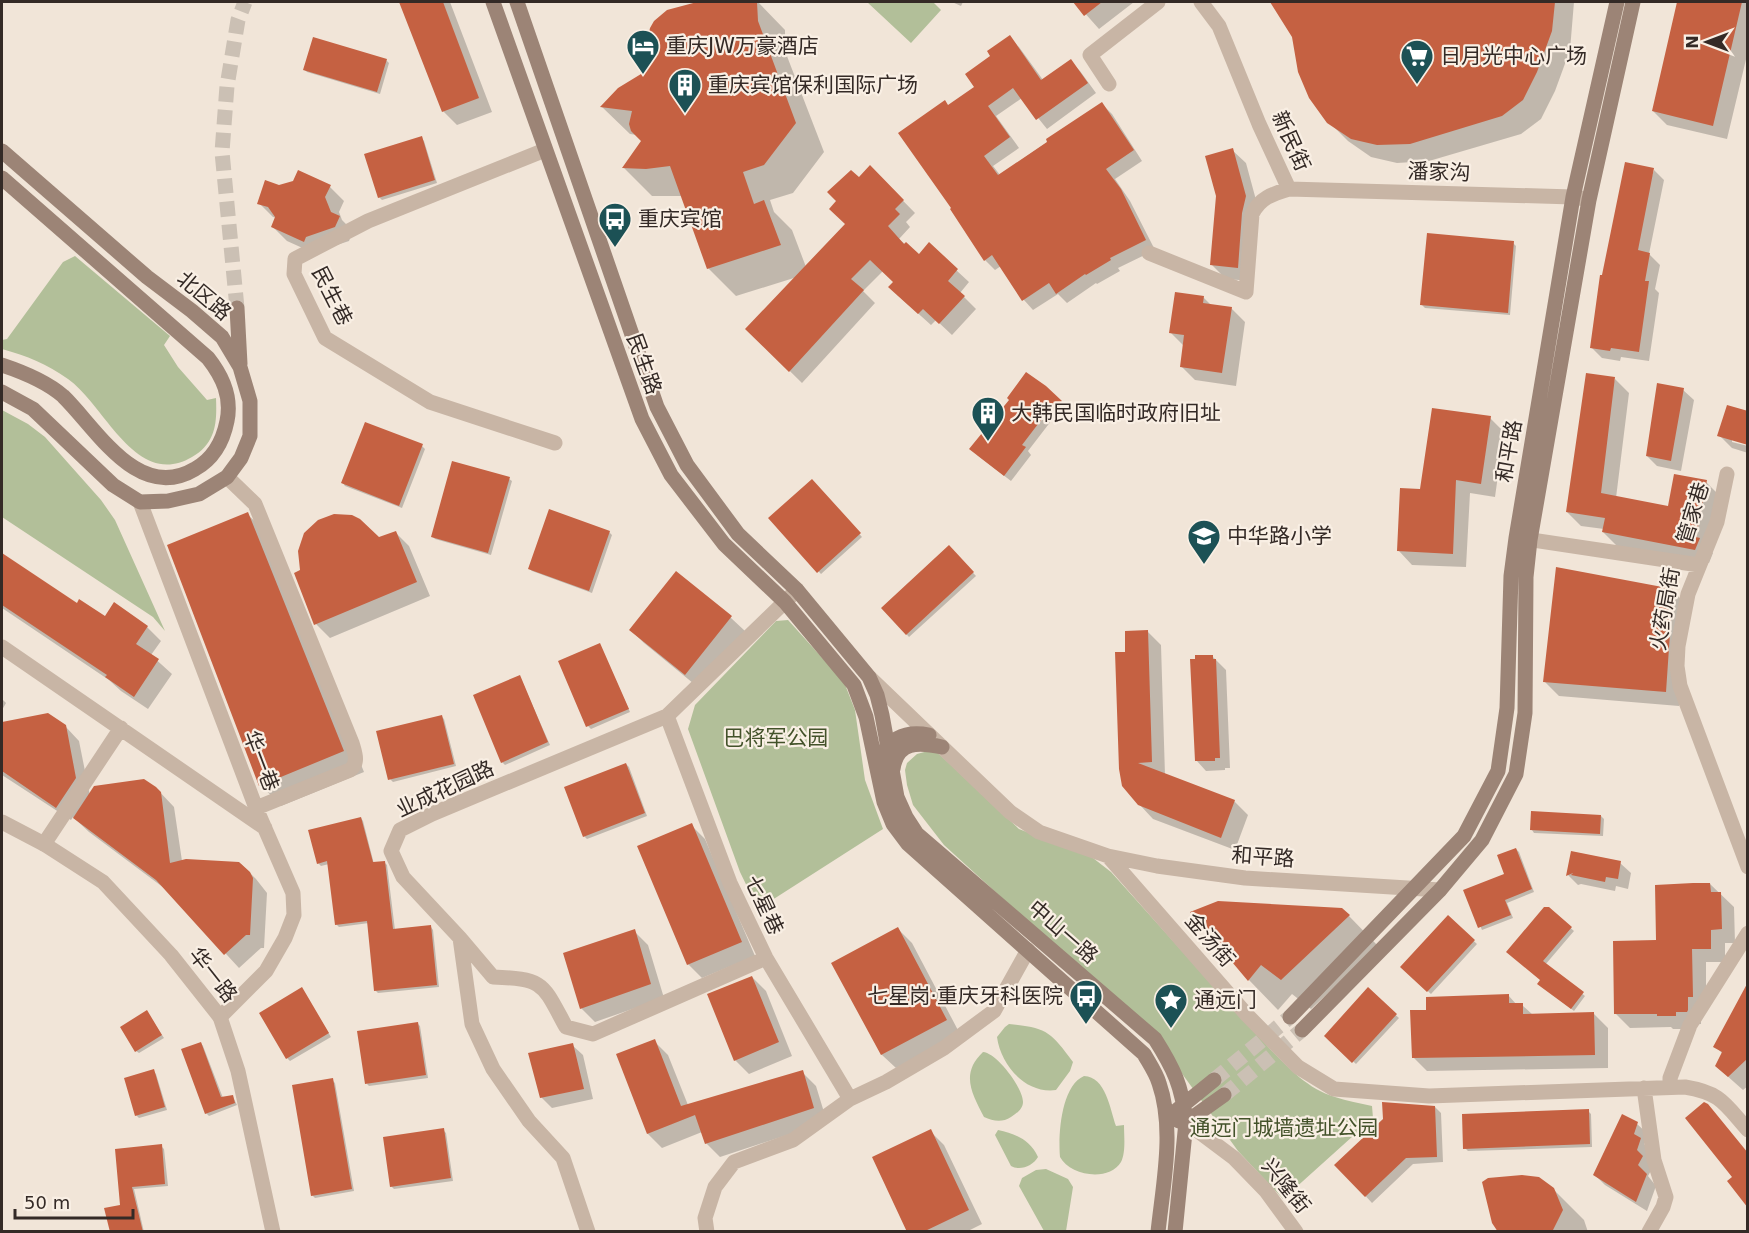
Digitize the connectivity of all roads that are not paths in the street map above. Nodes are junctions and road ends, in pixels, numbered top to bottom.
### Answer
1 (493, 2) edge
2 (517, 2) edge
3 (1158, 2) edge
4 (1201, 2) edge
5 (1617, 2) edge
6 (1633, 2) edge
7 (1109, 84) dead end
8 (545, 150) junction
9 (2, 151) edge
10 (2, 178) edge
11 (1289, 189) junction
12 (1573, 197) junction
13 (1589, 200) junction
14 (1149, 253) dead end
15 (237, 308) tunnel mouth
16 (222, 337) junction
17 (208, 357) junction
18 (2, 365) edge
19 (240, 367) junction
20 (2, 392) edge
21 (555, 443) dead end
22 (1727, 474) dead end
23 (227, 477) junction
24 (140, 502) junction
25 (1523, 539) junction
26 (1699, 565) junction
27 (797, 590) junction
28 (785, 602) junction
29 (2, 647) edge
30 (869, 677) junction
31 (854, 685) joint
32 (667, 716) junction
33 (121, 728) junction
34 (929, 735) junction
35 (887, 747) junction
36 (942, 747) junction
37 (885, 776) junction
38 (256, 808) junction
39 (2, 822) edge
40 (265, 828) junction
41 (44, 844) junction
42 (1744, 847) edge
43 (1108, 856) junction
44 (1748, 867) edge
45 (1415, 887) junction
46 (1440, 890) junction
47 (1748, 933) edge
48 (460, 938) junction
49 (1028, 950) junction
50 (766, 958) junction
51 (220, 1017) junction
52 (1290, 1017) tunnel mouth
53 (1302, 1030) tunnel mouth
54 (1214, 1080) tunnel mouth
55 (1670, 1086) junction
56 (1644, 1088) junction
57 (1224, 1095) tunnel mouth
58 (850, 1099) junction
59 (1184, 1104) junction
60 (1167, 1120) junction
61 (1186, 1122) junction
62 (1748, 1130) edge
63 (273, 1232) edge
64 (588, 1232) edge
65 (707, 1232) edge
66 (1158, 1232) edge
67 (1175, 1232) edge
68 (1296, 1232) edge
69 (1650, 1232) edge

1 - 8 main road, 民生路
2 - 27 main road, 民生路
3 - 7 street
4 - 11 street, 新民街
5 - 12 main road, 和平路
6 - 13 main road, 和平路
8 - 21 street, 民生巷
8 - 28 main road, 民生路
9 - 16 main road, 北区路
10 - 17 main road, 北区路
11 - 12 street, 潘家沟
11 - 14 street, 新民街
12 - 13 street, 潘家沟
12 - 25 main road, 和平路
13 - 25 main road, 和平路
15 - 19 main road
16 - 17 main road
16 - 19 main road, 北区路
17 - 18 main road, 北区路
19 - 23 main road, 北区路
20 - 24 main road
22 - 26 street, 管家巷
23 - 24 main road, 北区路
23 - 38 street
24 - 38 street, 华一巷
25 - 26 street, 火药局街
25 - 45 main road, 和平路
25 - 46 main road, 和平路
26 - 42 street, 火药局街
27 - 28 street, 业成花园路
27 - 30 main road, 民生路
28 - 31 main road, 民生路
28 - 32 street, 业成花园路
29 - 33 street
30 - 34 street, 金汤街
30 - 35 main road
31 - 37 main road, 中山一路
32 - 48 street, 业成花园路
32 - 50 street, 七星巷
33 - 40 street
33 - 41 street
34 - 35 main road
34 - 36 street, 金汤街
35 - 37 main road
36 - 37 main road
36 - 43 street, 金汤街
37 - 49 main road, 中山一路
37 - 59 main road, 中山一路
38 - 40 street, 华一巷
39 - 41 street, 华一路
40 - 51 street, 华一巷
41 - 51 street, 华一路
42 - 44 street, 火药局街
43 - 45 street, 和平路
43 - 56 street, 金汤街
45 - 46 street, 和平路
45 - 52 main road, 和平路
46 - 53 main road, 和平路
47 - 55 street
48 - 50 street, 业成花园路
48 - 64 street
49 - 58 street
49 - 60 main road, 中山一路
50 - 58 street, 七星巷
51 - 63 street, 华一路
54 - 59 main road
55 - 56 street, 金汤街
55 - 62 street, 金汤街
56 - 69 street
57 - 61 main road
58 - 65 street
59 - 60 main road
59 - 61 main road, 中山一路
60 - 61 main road
60 - 66 main road, 中山一路
61 - 67 main road, 中山一路
61 - 68 street, 兴隆街

